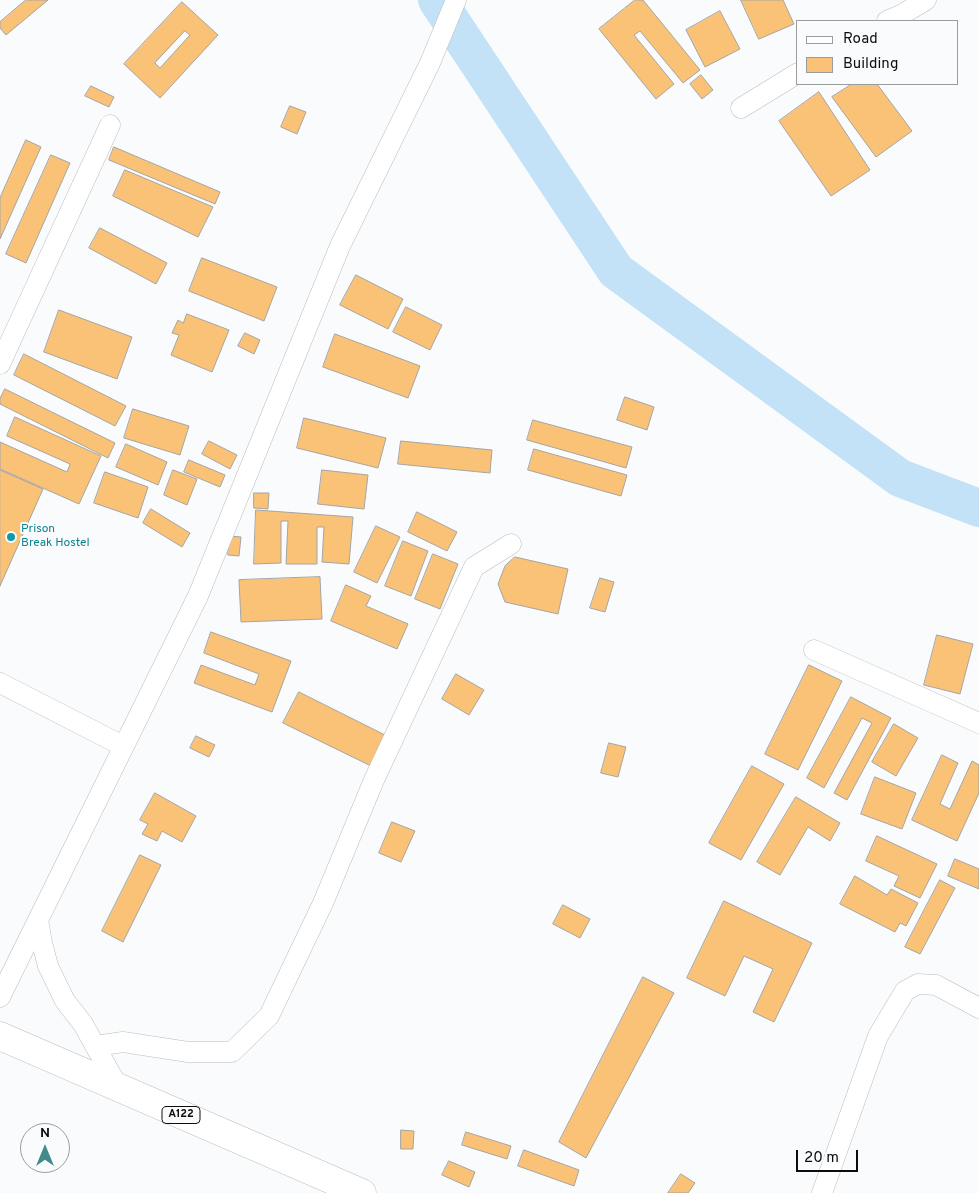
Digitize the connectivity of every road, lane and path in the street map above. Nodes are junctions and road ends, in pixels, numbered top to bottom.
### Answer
1 (456, 0) edge
2 (926, 0) edge
3 (889, 20) edge
4 (796, 74) edge
5 (741, 108) dead end
6 (110, 125) dead end
7 (0, 364) edge
8 (511, 544) dead end
9 (814, 650) dead end
10 (0, 683) edge
11 (979, 723) edge
12 (123, 746) junction
13 (38, 920) junction
14 (0, 997) edge
15 (979, 1008) edge
16 (0, 1036) edge
17 (95, 1046) junction
18 (118, 1087) junction
19 (362, 1193) edge
20 (822, 1193) edge

1 - 12 street
2 - 3 street
4 - 5 street
6 - 7 street
8 - 17 street
9 - 11 street
10 - 12 street
12 - 13 street
13 - 14 street
13 - 17 street
15 - 20 street
16 - 18 highway, A122
17 - 18 street
18 - 19 highway, A122

